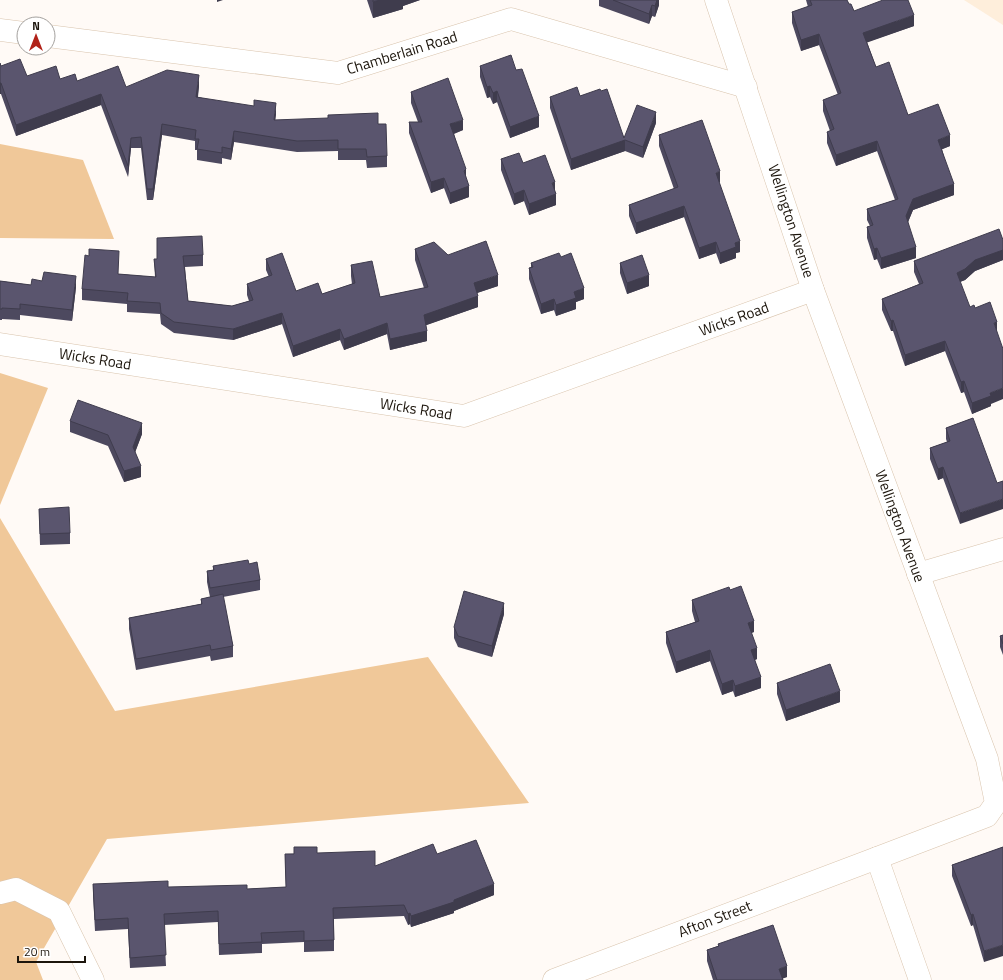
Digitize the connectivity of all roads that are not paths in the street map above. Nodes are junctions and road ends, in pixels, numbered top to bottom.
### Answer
1 (716, 0) edge
2 (0, 30) edge
3 (16, 32) edge
4 (56, 37) edge
5 (746, 87) junction
6 (813, 290) junction
7 (0, 344) edge
8 (1003, 549) edge
9 (918, 574) junction
10 (877, 858) junction
11 (0, 893) edge
12 (93, 980) edge
13 (554, 980) edge
14 (920, 980) edge

1 - 5 street, Wellington Avenue
2 - 3 street
4 - 5 street, Chamberlain Road
5 - 6 street, Wellington Avenue
6 - 7 street, Wicks Road
6 - 9 street, Wellington Avenue
8 - 9 street
9 - 10 street, Wellington Avenue
10 - 13 street, Afton Street
10 - 14 street
11 - 12 street

